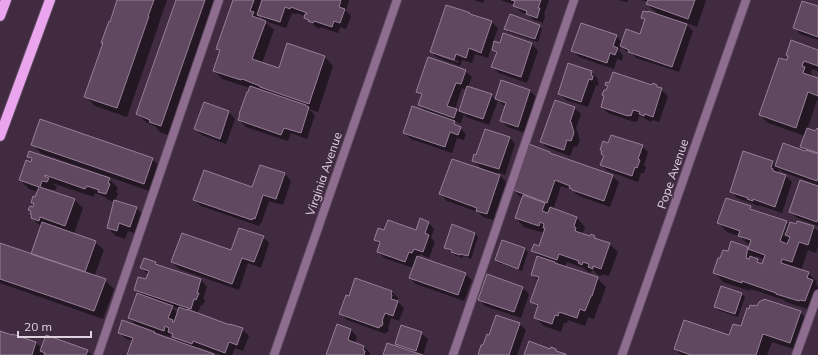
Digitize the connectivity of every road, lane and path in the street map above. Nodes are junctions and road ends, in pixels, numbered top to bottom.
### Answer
1 (6, 0) edge
2 (50, 0) edge
3 (219, 0) edge
4 (397, 0) edge
5 (574, 0) edge
6 (746, 0) edge
7 (0, 16) edge
8 (0, 136) edge
9 (818, 294) edge
10 (98, 355) edge
11 (274, 355) edge
12 (453, 355) edge
13 (622, 355) edge
14 (796, 355) edge

1 - 7 main road
2 - 8 main road
3 - 10 street
4 - 11 street, Virginia Avenue
5 - 12 street
6 - 13 street, Pope Avenue
9 - 14 street

